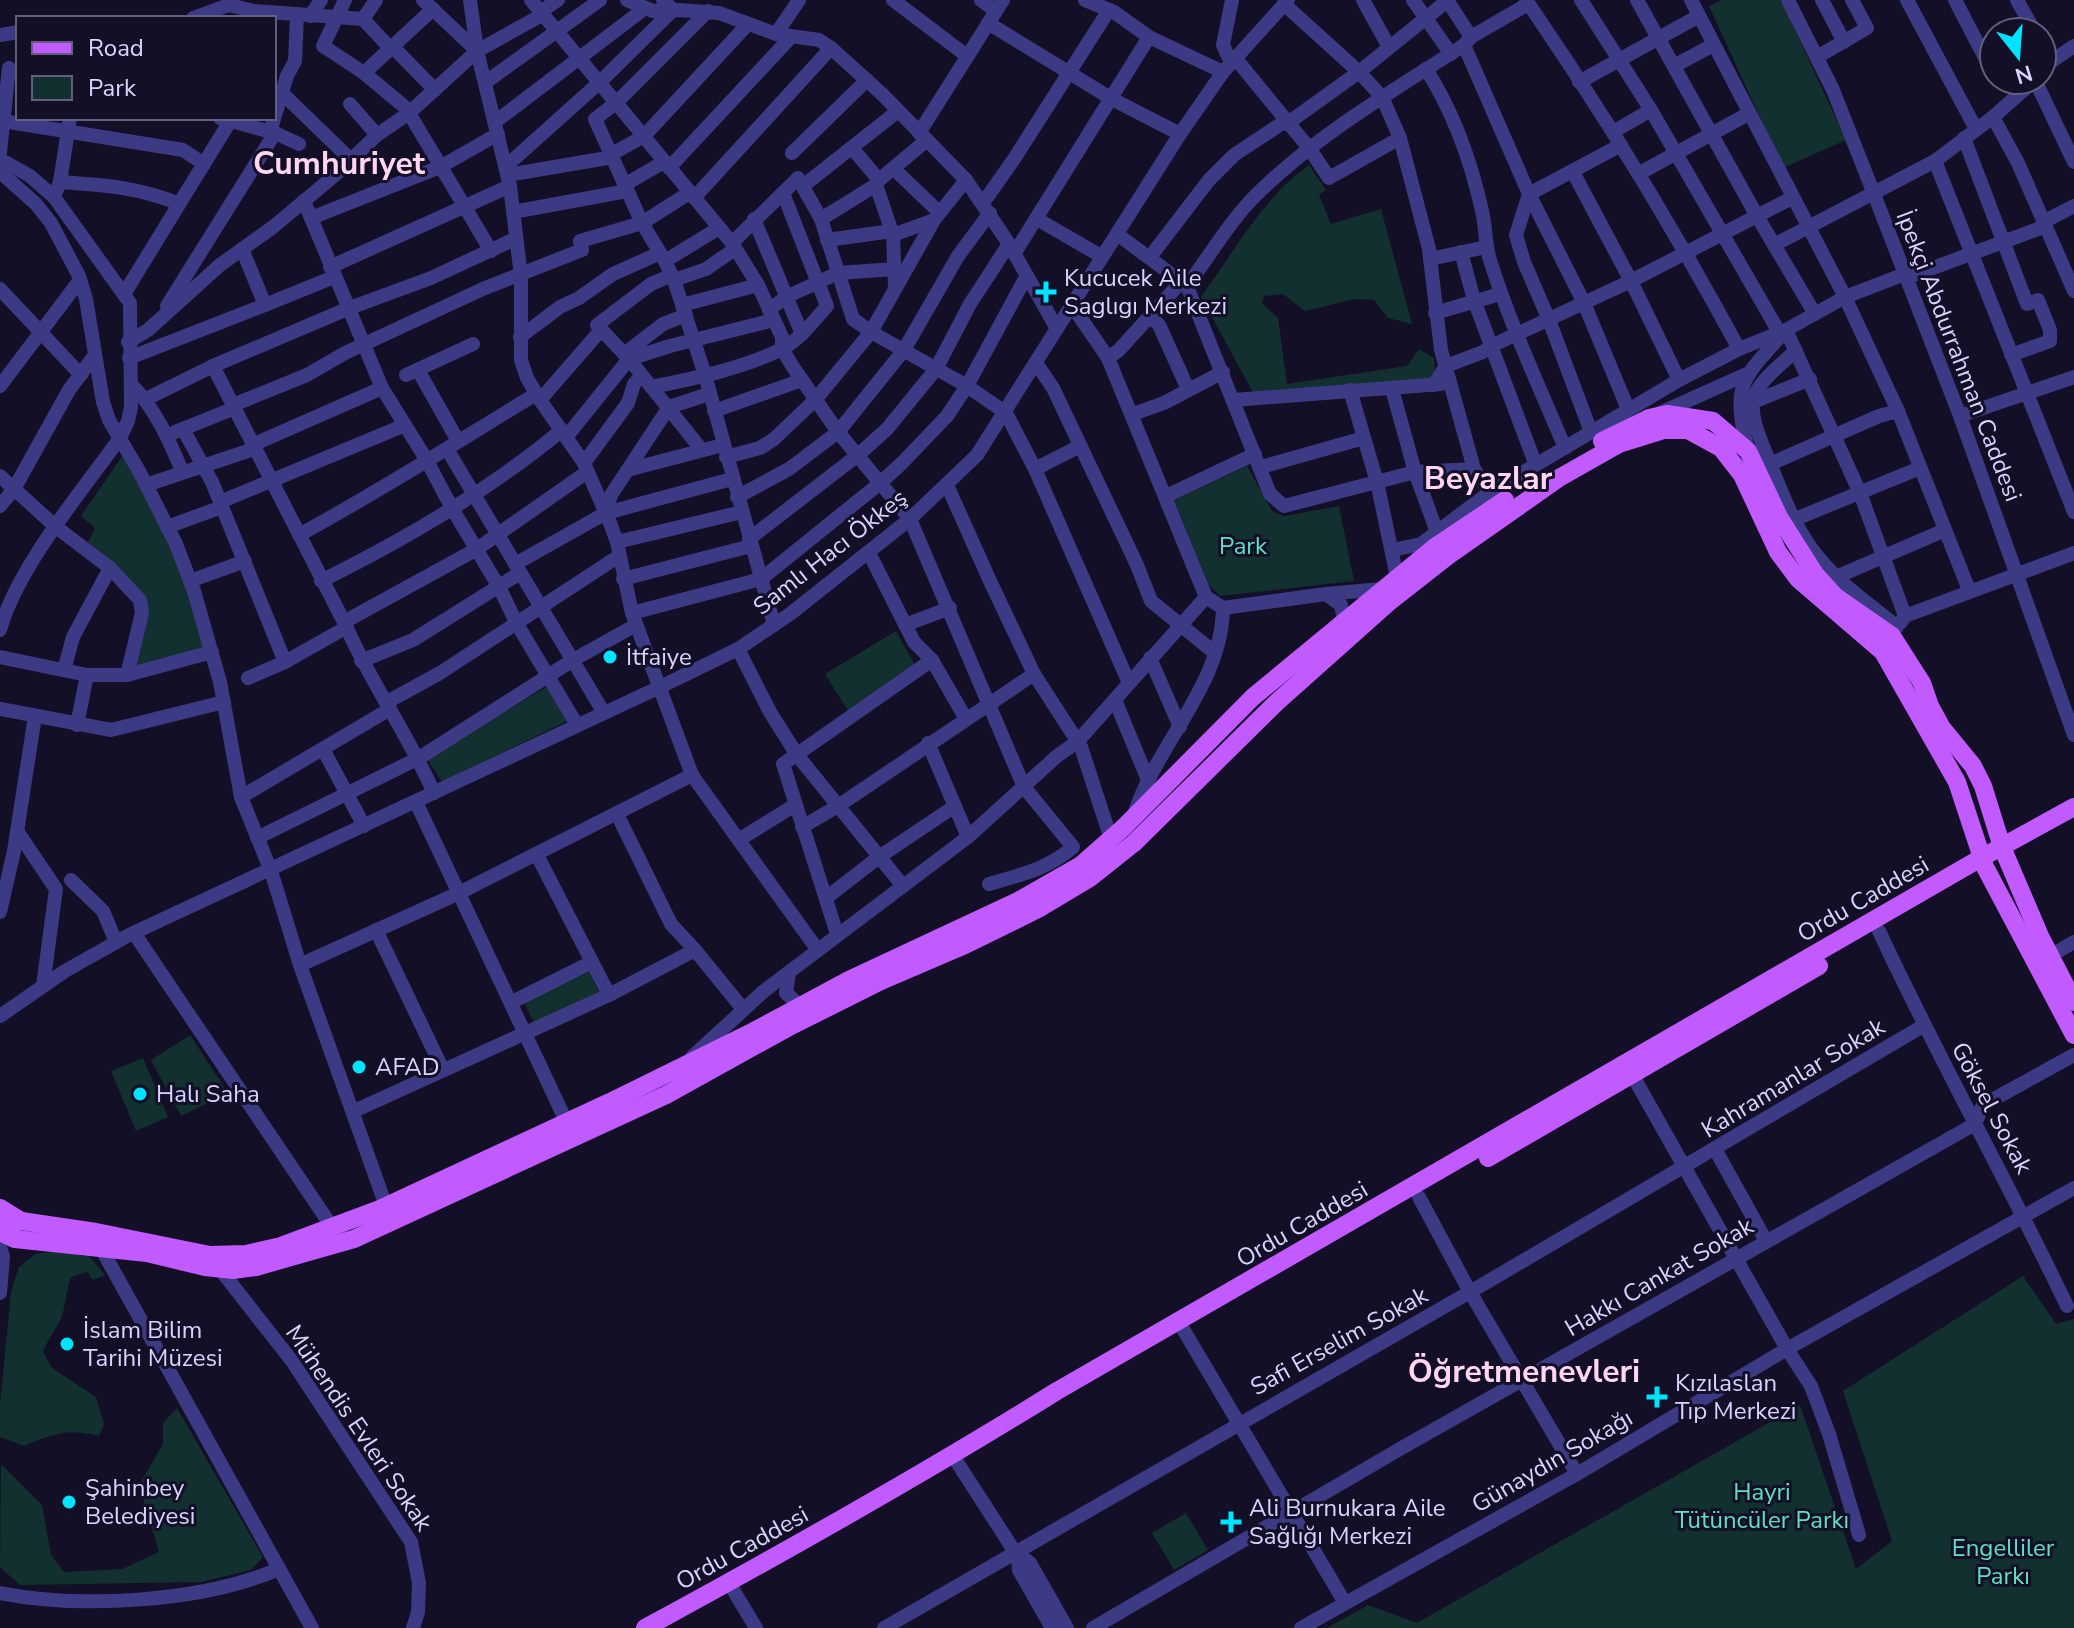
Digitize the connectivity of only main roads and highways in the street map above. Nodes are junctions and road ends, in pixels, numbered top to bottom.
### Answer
1 (2074, 807) edge
2 (2074, 820) edge
3 (2004, 852) junction
4 (1983, 862) junction
5 (2074, 1002) edge
6 (773, 1028) junction
7 (2074, 1035) edge
8 (0, 1208) edge
9 (21, 1221) junction
10 (0, 1230) edge
11 (955, 1459) junction
12 (645, 1628) edge
13 (662, 1628) edge

1 - 3 main road
2 - 3 main road
3 - 4 main road
3 - 5 main road
3 - 6 main road
4 - 6 main road
4 - 7 main road
4 - 11 main road, Ordu Caddesi
4 - 11 main road, Ordu Caddesi
6 - 9 main road
6 - 10 main road
8 - 9 main road
9 - 10 main road
11 - 12 main road, Ordu Caddesi
11 - 13 main road, Ordu Caddesi

